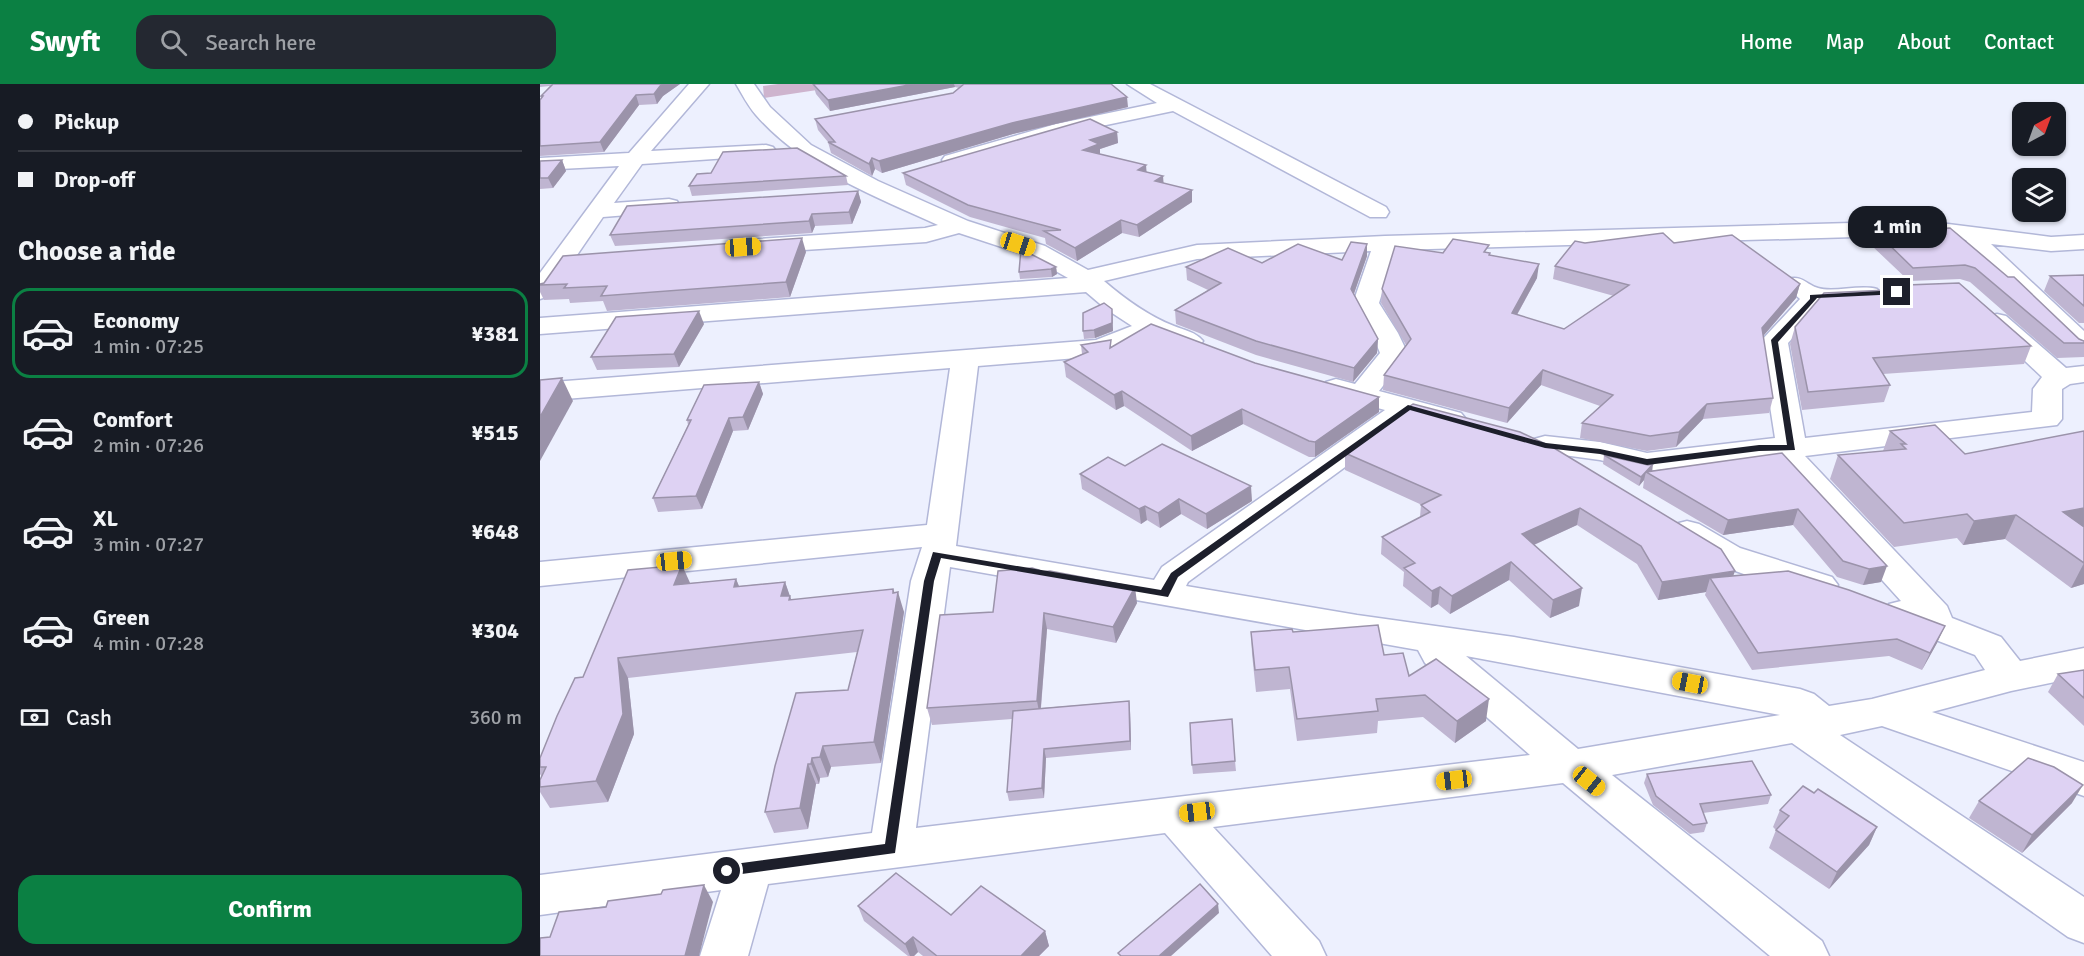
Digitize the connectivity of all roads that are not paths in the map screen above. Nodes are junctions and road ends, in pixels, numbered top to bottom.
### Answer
1 (700, 84) edge
2 (745, 84) edge
3 (1136, 84) edge
4 (1177, 105) junction
5 (803, 124) dead end
6 (780, 129) junction
7 (804, 148) junction
8 (636, 158) junction
9 (540, 164) edge
10 (938, 165) edge
11 (904, 175) edge
12 (872, 187) junction
13 (840, 194) edge
14 (689, 205) edge
15 (596, 211) junction
16 (960, 226) junction
17 (1728, 232) junction
18 (1975, 234) junction
19 (2084, 242) edge
20 (1385, 243) junction
21 (737, 248) edge
22 (1283, 248) junction
23 (595, 257) edge
24 (554, 260) edge
25 (1089, 281) junction
26 (540, 291) edge
27 (1892, 292) edge
28 (1813, 296) junction
29 (1978, 305) edge
30 (540, 326) edge
31 (1152, 327) junction
32 (2084, 346) edge
33 (1214, 351) edge
34 (965, 359) junction
35 (2071, 375) edge
36 (1309, 381) edge
37 (540, 392) edge
38 (1362, 394) junction
39 (1408, 407) junction
40 (1477, 426) edge
41 (1511, 436) edge
42 (1545, 446) junction
43 (1786, 448) junction
44 (1606, 482) edge
45 (1667, 519) edge
46 (940, 544) junction
47 (540, 574) edge
48 (1846, 593) edge
49 (1165, 594) junction
50 (1879, 605) edge
51 (1935, 626) junction
52 (1435, 640) junction
53 (2084, 662) edge
54 (2011, 677) junction
55 (1877, 713) junction
56 (1810, 725) junction
57 (1571, 766) junction
58 (2084, 779) edge
59 (1174, 814) junction
60 (891, 849) junction
61 (750, 868) junction
62 (540, 895) edge
63 (2084, 922) edge
64 (724, 956) edge
65 (1302, 956) edge
66 (1804, 956) edge

1 - 8 street
2 - 6 street
3 - 4 street
4 - 10 street
4 - 22 street
5 - 6 street
6 - 7 street
7 - 8 street
7 - 12 street
8 - 9 street
8 - 15 street
11 - 12 street
12 - 13 street
12 - 16 street
14 - 15 street
15 - 24 street
16 - 21 street
16 - 25 street
17 - 18 street
17 - 20 street
17 - 28 street
18 - 19 street
18 - 32 street
20 - 22 street
20 - 38 street
22 - 25 street
23 - 24 street
24 - 26 street
25 - 30 street
25 - 31 street
27 - 28 street
28 - 43 street
29 - 35 street
31 - 33 street
31 - 34 street
34 - 37 street
34 - 46 street
35 - 43 street
36 - 38 street
38 - 39 street
39 - 40 street
39 - 49 street
41 - 42 street
42 - 43 street
42 - 44 street
43 - 51 street
45 - 48 street
46 - 47 street
46 - 49 street
46 - 60 street
49 - 52 street
50 - 51 street
51 - 54 street
52 - 56 street
52 - 57 street
53 - 54 street
54 - 55 street
55 - 56 street
55 - 58 street
56 - 57 street
56 - 63 street
57 - 59 street
57 - 66 street
59 - 60 street
59 - 65 street
60 - 61 street
61 - 62 street
61 - 64 street

